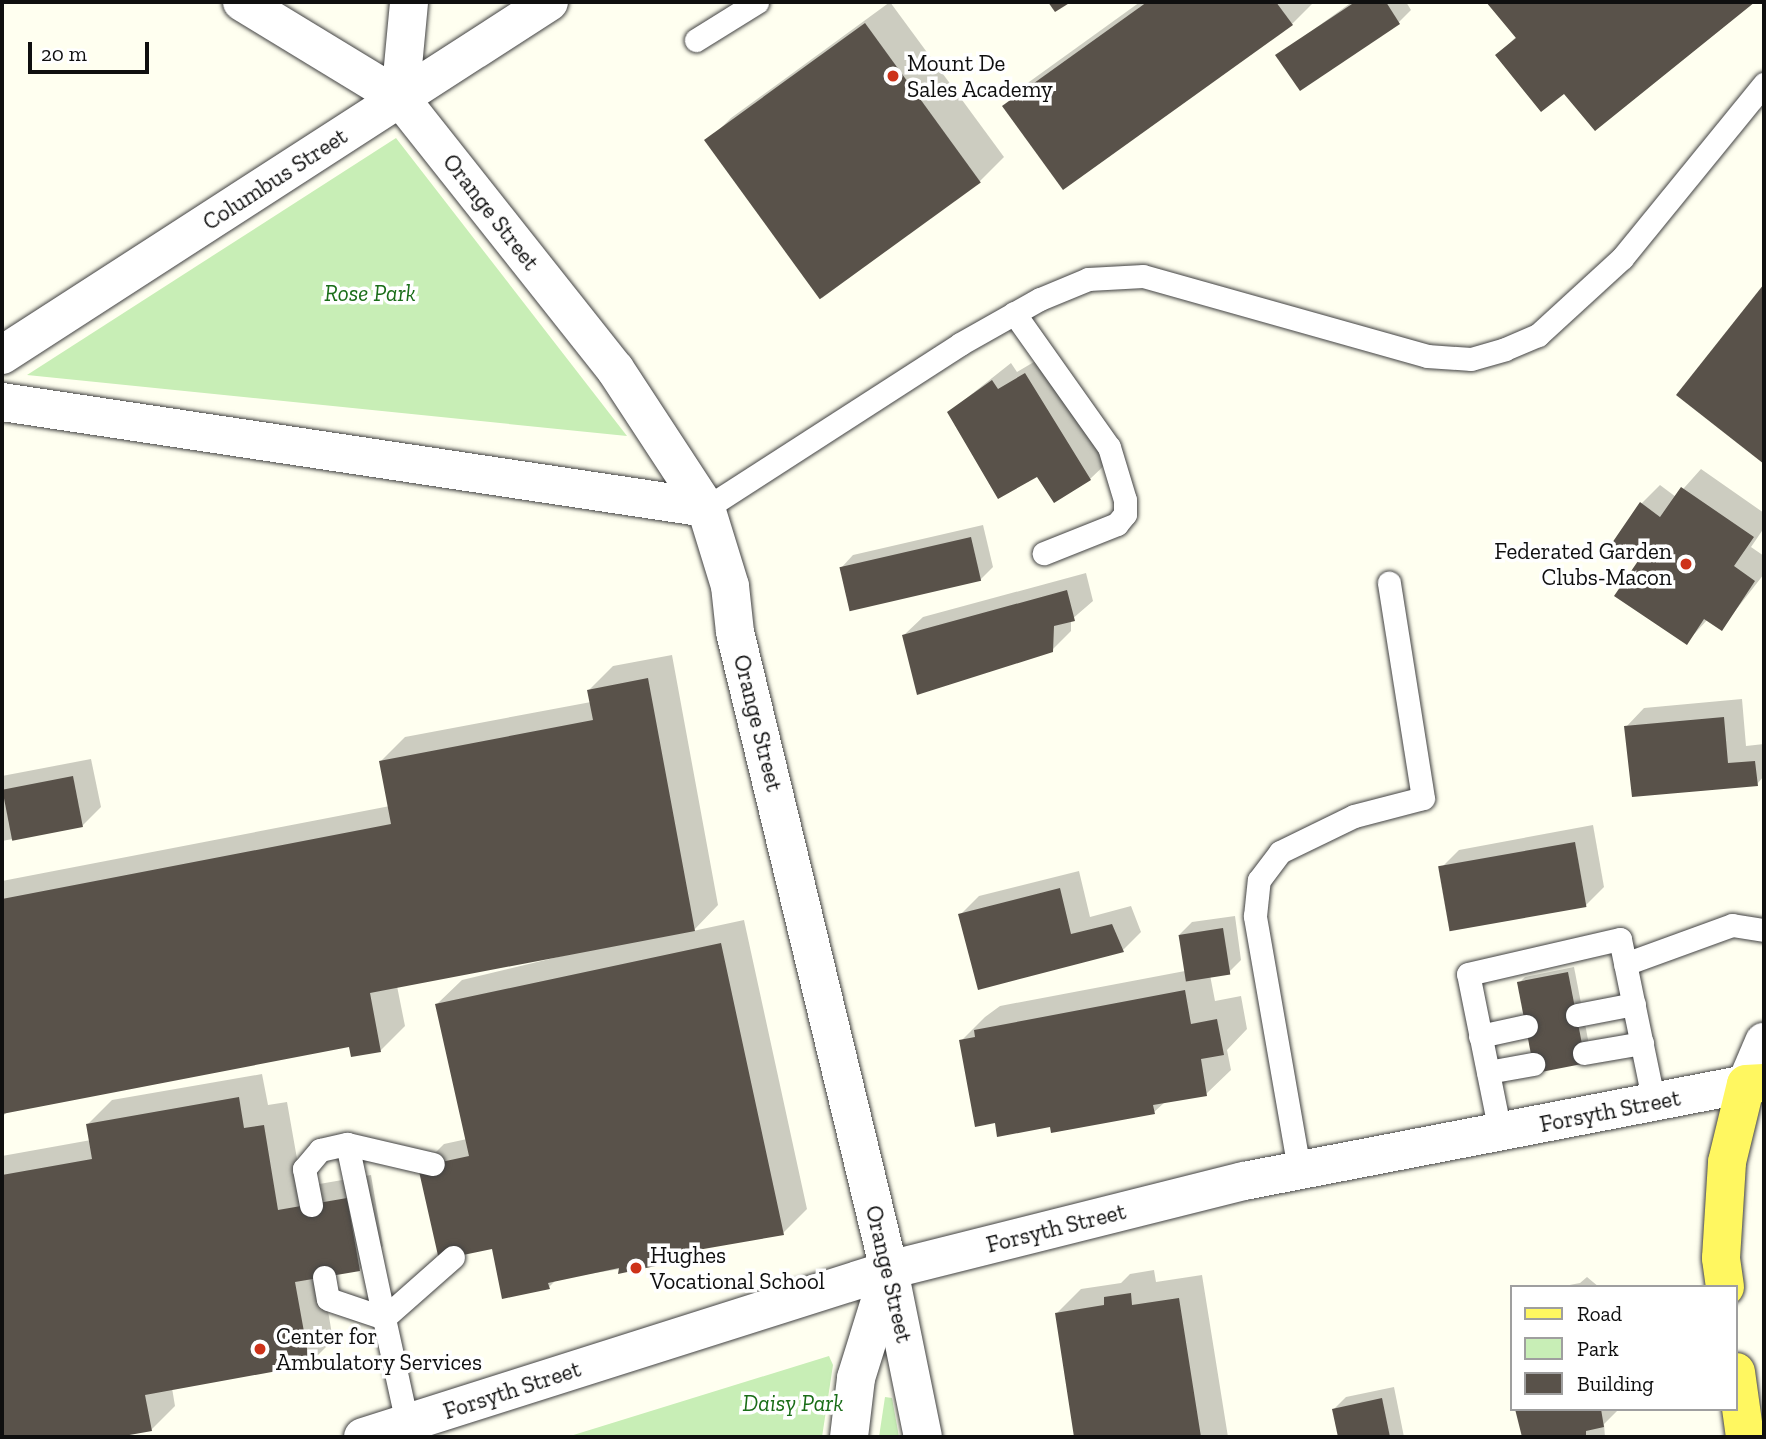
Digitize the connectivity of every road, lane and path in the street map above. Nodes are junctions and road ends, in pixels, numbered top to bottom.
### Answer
1 (242, 2) edge
2 (409, 2) edge
3 (549, 2) edge
4 (757, 2) edge
5 (696, 40) dead end
6 (1764, 84) edge
7 (400, 98) junction
8 (1014, 313) junction
9 (2, 355) edge
10 (2, 402) edge
11 (706, 508) junction
12 (1044, 553) dead end
13 (1389, 583) dead end
14 (1764, 930) edge
15 (1625, 964) junction
16 (1634, 1004) junction
17 (1577, 1015) dead end
18 (1526, 1026) dead end
19 (1480, 1036) junction
20 (1764, 1042) edge
21 (1642, 1043) junction
22 (1584, 1053) dead end
23 (1533, 1064) dead end
24 (1488, 1072) junction
25 (1755, 1084) edge
26 (1654, 1103) junction
27 (1500, 1132) junction
28 (347, 1144) junction
29 (433, 1164) dead end
30 (1299, 1169) junction
31 (311, 1205) dead end
32 (453, 1257) dead end
33 (889, 1270) junction
34 (324, 1277) dead end
35 (1725, 1285) edge
36 (384, 1318) junction
37 (1738, 1386) edge
38 (407, 1423) junction
39 (363, 1437) edge
40 (849, 1437) edge
41 (923, 1437) edge
42 (1745, 1437) edge

1 - 7 street
2 - 7 street
3 - 7 street, Columbus Street
4 - 5 lane
6 - 8 lane
7 - 9 street, Columbus Street
7 - 11 street, Orange Street
8 - 11 lane
8 - 12 lane
10 - 11 street
11 - 33 street, Orange Street
13 - 30 lane
14 - 15 lane
15 - 16 lane
15 - 19 lane
16 - 17 lane
16 - 21 lane
18 - 19 lane
19 - 24 lane
20 - 25 street
21 - 22 lane
21 - 26 lane
23 - 24 lane
24 - 27 lane
25 - 26 street, Forsyth Street
25 - 35 main road
26 - 27 street, Forsyth Street
27 - 30 street, Forsyth Street
28 - 29 lane
28 - 31 lane
28 - 36 lane
30 - 33 street, Forsyth Street
32 - 36 lane
33 - 38 street, Forsyth Street
33 - 40 street
33 - 41 street, Orange Street
34 - 36 lane
36 - 38 lane
37 - 42 main road
38 - 39 street, Forsyth Street

